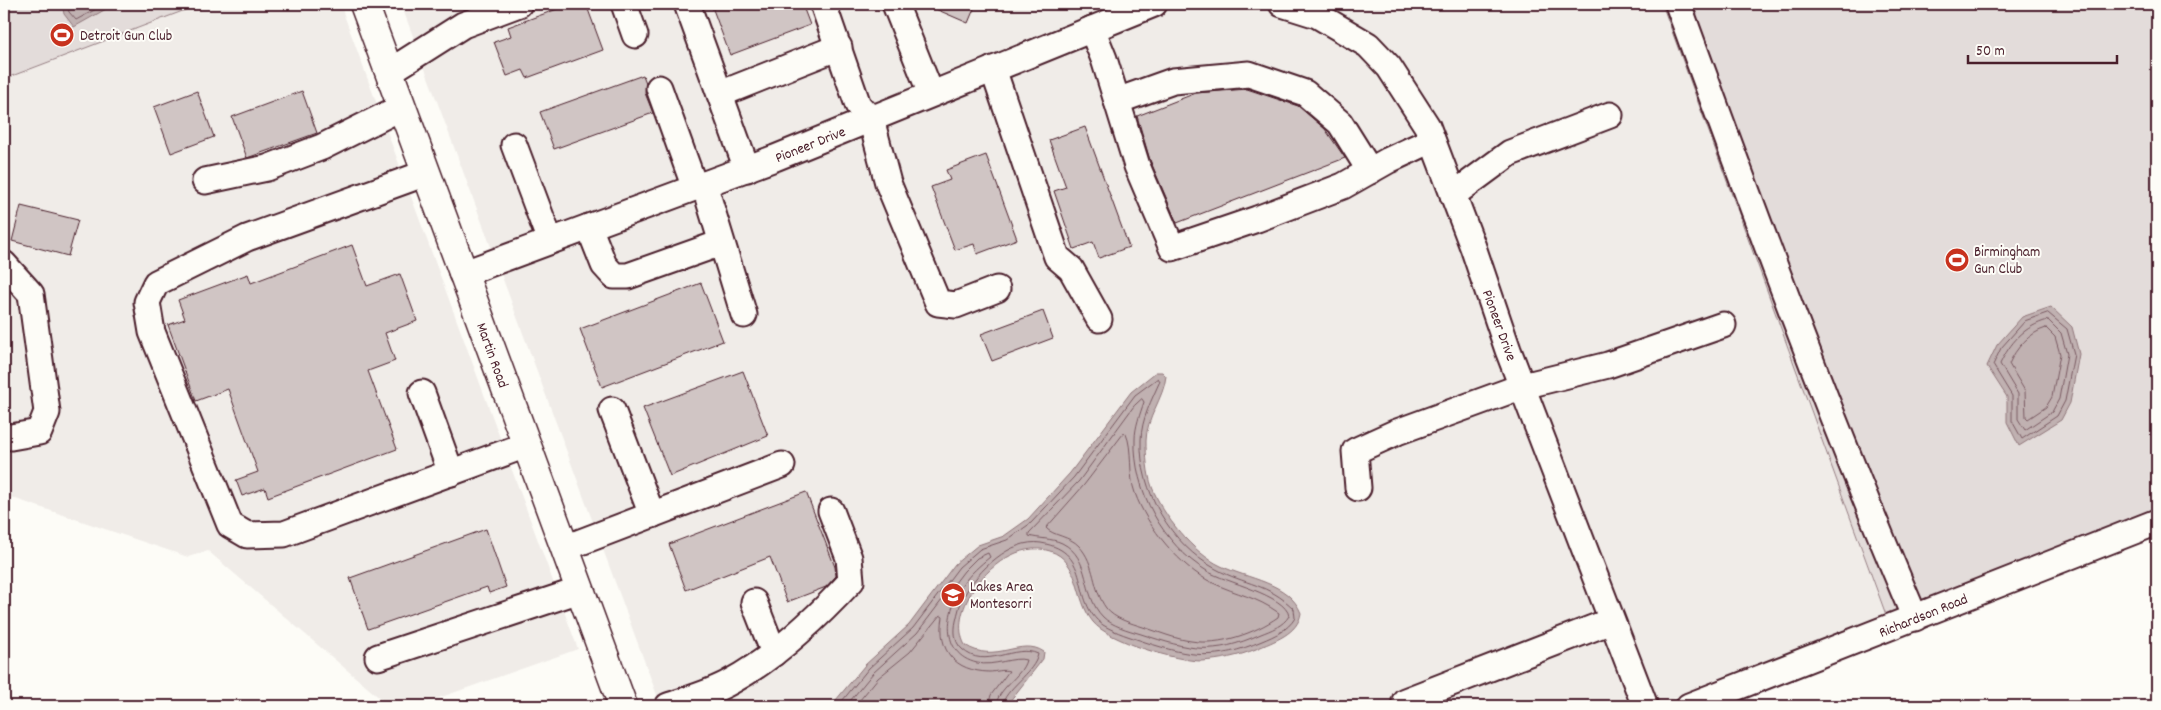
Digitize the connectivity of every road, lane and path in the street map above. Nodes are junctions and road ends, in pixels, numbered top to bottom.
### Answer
1 (364, 4) edge
2 (520, 4) edge
3 (624, 4) edge
4 (687, 4) edge
5 (823, 4) edge
6 (895, 4) edge
7 (1154, 4) edge
8 (1678, 4) edge
9 (1296, 6) edge
10 (1092, 29) junction
11 (635, 35) dead end
12 (838, 47) junction
13 (993, 68) junction
14 (389, 72) junction
15 (659, 88) dead end
16 (720, 94) junction
17 (931, 94) junction
18 (1117, 101) junction
19 (402, 107) junction
20 (1610, 115) dead end
21 (871, 119) junction
22 (1432, 140) junction
23 (514, 145) dead end
24 (747, 169) junction
25 (1370, 171) junction
26 (426, 173) junction
27 (205, 181) dead end
28 (700, 186) junction
29 (1453, 194) junction
30 (589, 227) junction
31 (550, 241) junction
32 (721, 243) junction
33 (4, 264) edge
34 (462, 274) junction
35 (997, 289) dead end
36 (744, 315) dead end
37 (1099, 320) dead end
38 (1723, 325) dead end
39 (1523, 386) junction
40 (422, 393) dead end
41 (612, 410) dead end
42 (4, 436) edge
43 (526, 445) junction
44 (782, 466) dead end
45 (450, 473) junction
46 (1358, 488) dead end
47 (831, 511) dead end
48 (652, 515) junction
49 (2157, 522) edge
50 (565, 548) junction
51 (580, 590) junction
52 (754, 602) dead end
53 (1914, 618) junction
54 (1611, 621) junction
55 (774, 653) junction
56 (378, 657) dead end
57 (1405, 701) dead end
58 (623, 706) edge
59 (668, 706) edge
60 (1645, 706) edge
61 (1689, 706) edge

1 - 14 main road, Martin Road
2 - 14 street
3 - 11 street
4 - 16 street
5 - 12 street
6 - 17 street
7 - 10 street, Pioneer Drive
8 - 53 street
9 - 22 street, Pioneer Drive
10 - 13 street, Pioneer Drive
10 - 18 street
12 - 16 street
12 - 21 street
13 - 17 street, Pioneer Drive
13 - 37 street
14 - 19 main road, Martin Road
15 - 28 street
16 - 24 street
17 - 21 street, Pioneer Drive
18 - 25 street
18 - 25 street
19 - 26 main road, Martin Road
19 - 27 street
20 - 29 street
21 - 24 street, Pioneer Drive
21 - 35 street
22 - 25 street
22 - 29 street, Pioneer Drive
23 - 31 street
24 - 28 street, Pioneer Drive
26 - 34 main road, Martin Road
26 - 45 street
28 - 30 street, Pioneer Drive
28 - 32 street
29 - 39 street, Pioneer Drive
30 - 31 street, Pioneer Drive
30 - 32 street
31 - 34 street, Pioneer Drive
32 - 36 street
33 - 42 street
34 - 43 main road, Martin Road
38 - 39 street
39 - 46 street
39 - 54 street, Pioneer Drive
40 - 45 street
41 - 48 street
43 - 45 street
43 - 50 main road, Martin Road
44 - 48 street
47 - 55 street
48 - 50 street
49 - 53 street, Richardson Road
50 - 51 main road, Martin Road
51 - 56 street
51 - 58 main road, Martin Road
52 - 55 street
53 - 61 street, Richardson Road
54 - 57 street
54 - 60 street, Pioneer Drive
55 - 59 street

